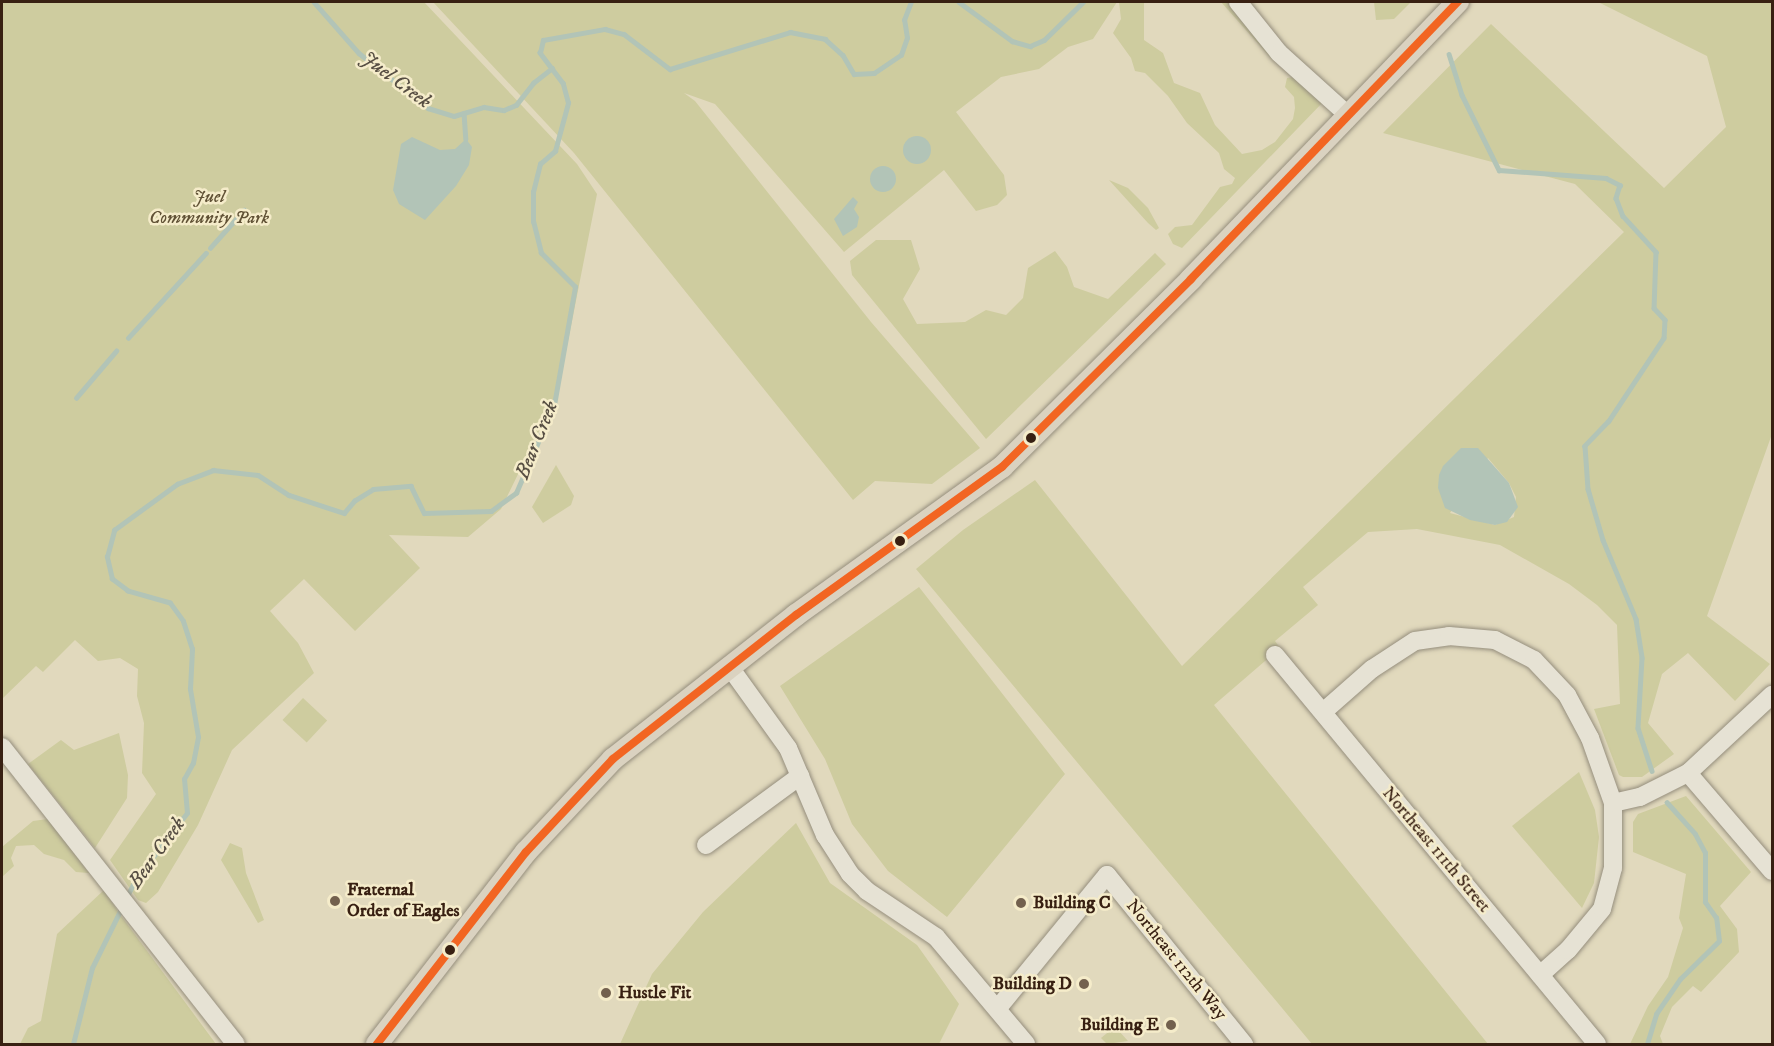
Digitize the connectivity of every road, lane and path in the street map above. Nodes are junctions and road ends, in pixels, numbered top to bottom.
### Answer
1 (1239, 2) edge
2 (1458, 2) edge
3 (1349, 116) junction
4 (1275, 655) dead end
5 (729, 666) junction
6 (1773, 695) edge
7 (1323, 712) junction
8 (2, 747) edge
9 (1688, 772) junction
10 (800, 776) junction
11 (1613, 803) junction
12 (706, 845) dead end
13 (1773, 871) edge
14 (1540, 975) junction
15 (998, 1008) junction
16 (236, 1044) edge
17 (377, 1044) edge
18 (1026, 1044) edge
19 (1244, 1044) edge
20 (1597, 1044) edge

1 - 3 street
2 - 3 main road
3 - 5 main road
4 - 7 street, Northeast 111th Street
5 - 10 street
5 - 17 main road
6 - 9 street
7 - 11 street
7 - 14 street, Northeast 111th Street
8 - 16 street
9 - 11 street
9 - 13 street
10 - 12 street
10 - 15 street
11 - 14 street
14 - 20 street, Northeast 111th Street
15 - 18 street
15 - 19 street, Northeast 112th Way

